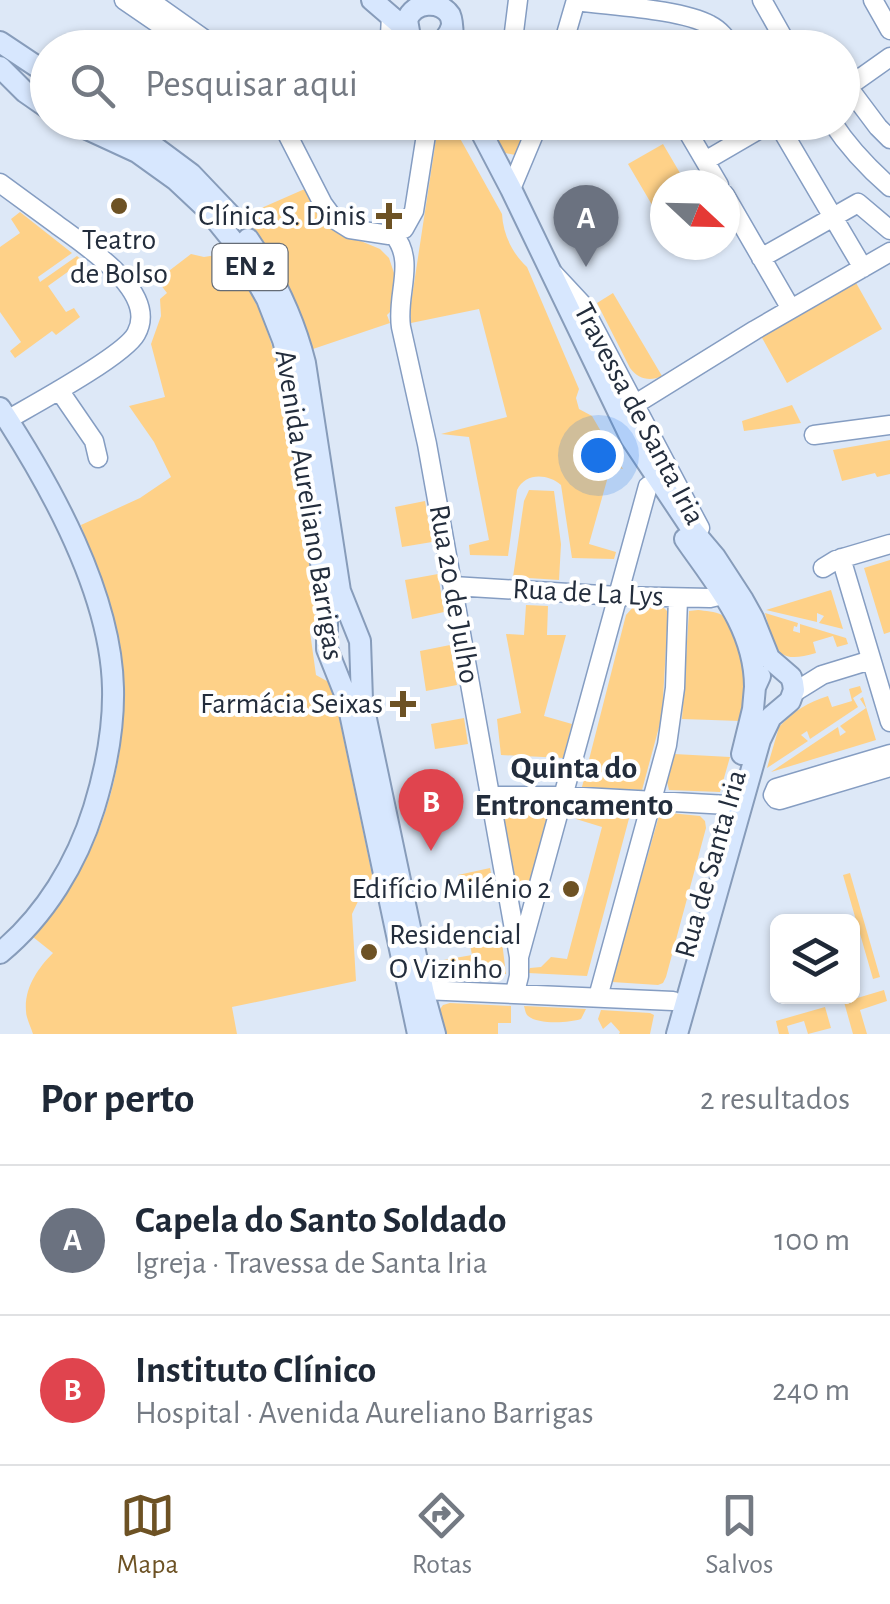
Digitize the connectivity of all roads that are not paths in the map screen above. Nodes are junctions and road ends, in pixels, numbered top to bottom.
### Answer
1 (124, 0) edge
2 (149, 0) edge
3 (372, 0) edge
4 (518, 0) edge
5 (576, 0) edge
6 (762, 0) edge
7 (873, 0) edge
8 (453, 24) edge
9 (168, 30) edge
10 (192, 30) edge
11 (401, 30) edge
12 (408, 30) edge
13 (514, 30) edge
14 (567, 30) edge
15 (718, 30) edge
16 (779, 30) edge
17 (890, 30) edge
18 (0, 42) edge
19 (890, 57) edge
20 (30, 62) edge
21 (0, 67) edge
22 (30, 73) edge
23 (860, 78) edge
24 (21, 89) junction
25 (30, 95) edge
26 (860, 107) edge
27 (890, 139) edge
28 (112, 140) edge
29 (146, 140) edge
30 (290, 140) edge
31 (425, 140) edge
32 (474, 140) edge
33 (485, 140) edge
34 (531, 140) edge
35 (693, 140) edge
36 (742, 140) edge
37 (785, 140) edge
38 (843, 140) edge
39 (705, 161) junction
40 (710, 170) edge
41 (0, 183) edge
42 (890, 187) edge
43 (511, 189) junction
44 (831, 218) junction
45 (740, 222) edge
46 (890, 230) edge
47 (394, 235) junction
48 (889, 255) edge
49 (761, 258) junction
50 (863, 268) junction
51 (550, 270) junction
52 (790, 310) junction
53 (59, 390) junction
54 (634, 405) junction
55 (2, 418) edge
56 (890, 425) edge
57 (814, 435) dead end
58 (98, 458) dead end
59 (648, 486) junction
60 (890, 544) edge
61 (841, 558) junction
62 (720, 564) junction
63 (823, 568) dead end
64 (453, 586) junction
65 (723, 595) junction
66 (618, 596) junction
67 (678, 598) junction
68 (326, 637) junction
69 (361, 659) junction
70 (871, 660) junction
71 (785, 686) junction
72 (755, 690) junction
73 (890, 722) edge
74 (890, 754) edge
75 (890, 766) edge
76 (491, 796) junction
77 (565, 796) junction
78 (654, 800) junction
79 (728, 804) junction
80 (27, 921) junction
81 (0, 942) edge
82 (0, 953) edge
83 (519, 957) junction
84 (423, 990) junction
85 (515, 992) junction
86 (598, 997) junction
87 (673, 1000) junction
88 (418, 1034) edge
89 (435, 1034) edge
90 (663, 1034) edge
91 (677, 1034) edge

1 - 9 street
2 - 10 street
3 - 11 main road
4 - 13 street
5 - 14 street
5 - 15 street
6 - 16 street
7 - 17 street
8 - 12 main road
18 - 20 main road
19 - 23 street
21 - 24 main road
22 - 24 main road
24 - 25 main road
26 - 27 street
28 - 68 main road, Avenida Aureliano Barrigas / EN 2
29 - 69 main road, Avenida Aureliano Barrigas / EN 2
30 - 47 street
31 - 47 street
32 - 59 main road, Rua de Santa Iria
33 - 43 main road
34 - 43 street
35 - 39 street
36 - 39 street
37 - 44 street
38 - 42 street
39 - 40 street
41 - 53 street
43 - 51 main road
44 - 46 street
44 - 49 street
44 - 50 street
45 - 49 street
47 - 64 street, Rua 20 de Julho
48 - 50 street
49 - 52 street
50 - 52 street
51 - 54 street, Travessa de Santa Iria
51 - 62 main road
52 - 54 street
53 - 55 street
53 - 58 street
54 - 62 street, Travessa de Santa Iria
55 - 80 main road
56 - 57 street
59 - 65 main road, Rua de Santa Iria
59 - 66 street
60 - 61 street
61 - 63 street
61 - 70 street
62 - 71 main road
64 - 66 street, Rua de La Lys
64 - 76 street, Rua 20 de Julho
65 - 67 street, Rua de La Lys
65 - 72 main road, Rua de Santa Iria
66 - 67 street, Rua de La Lys
66 - 77 street
67 - 78 street
68 - 69 main road
68 - 88 main road, Avenida Aureliano Barrigas / EN 2
69 - 84 main road, Avenida Aureliano Barrigas / EN 2
70 - 71 street
70 - 73 street
71 - 72 main road
71 - 72 main road
71 - 91 main road, Rua de Santa Iria
72 - 79 main road, Rua de Santa Iria
74 - 75 street
76 - 77 street
76 - 83 street, Rua 20 de Julho
77 - 78 street
77 - 83 street
78 - 79 street
78 - 86 street
79 - 87 main road, Rua de Santa Iria
80 - 81 main road
80 - 82 main road
83 - 85 street
84 - 85 street
84 - 89 main road, Avenida Aureliano Barrigas / EN 2
85 - 86 street
86 - 87 street
87 - 90 main road, Rua de Santa Iria

